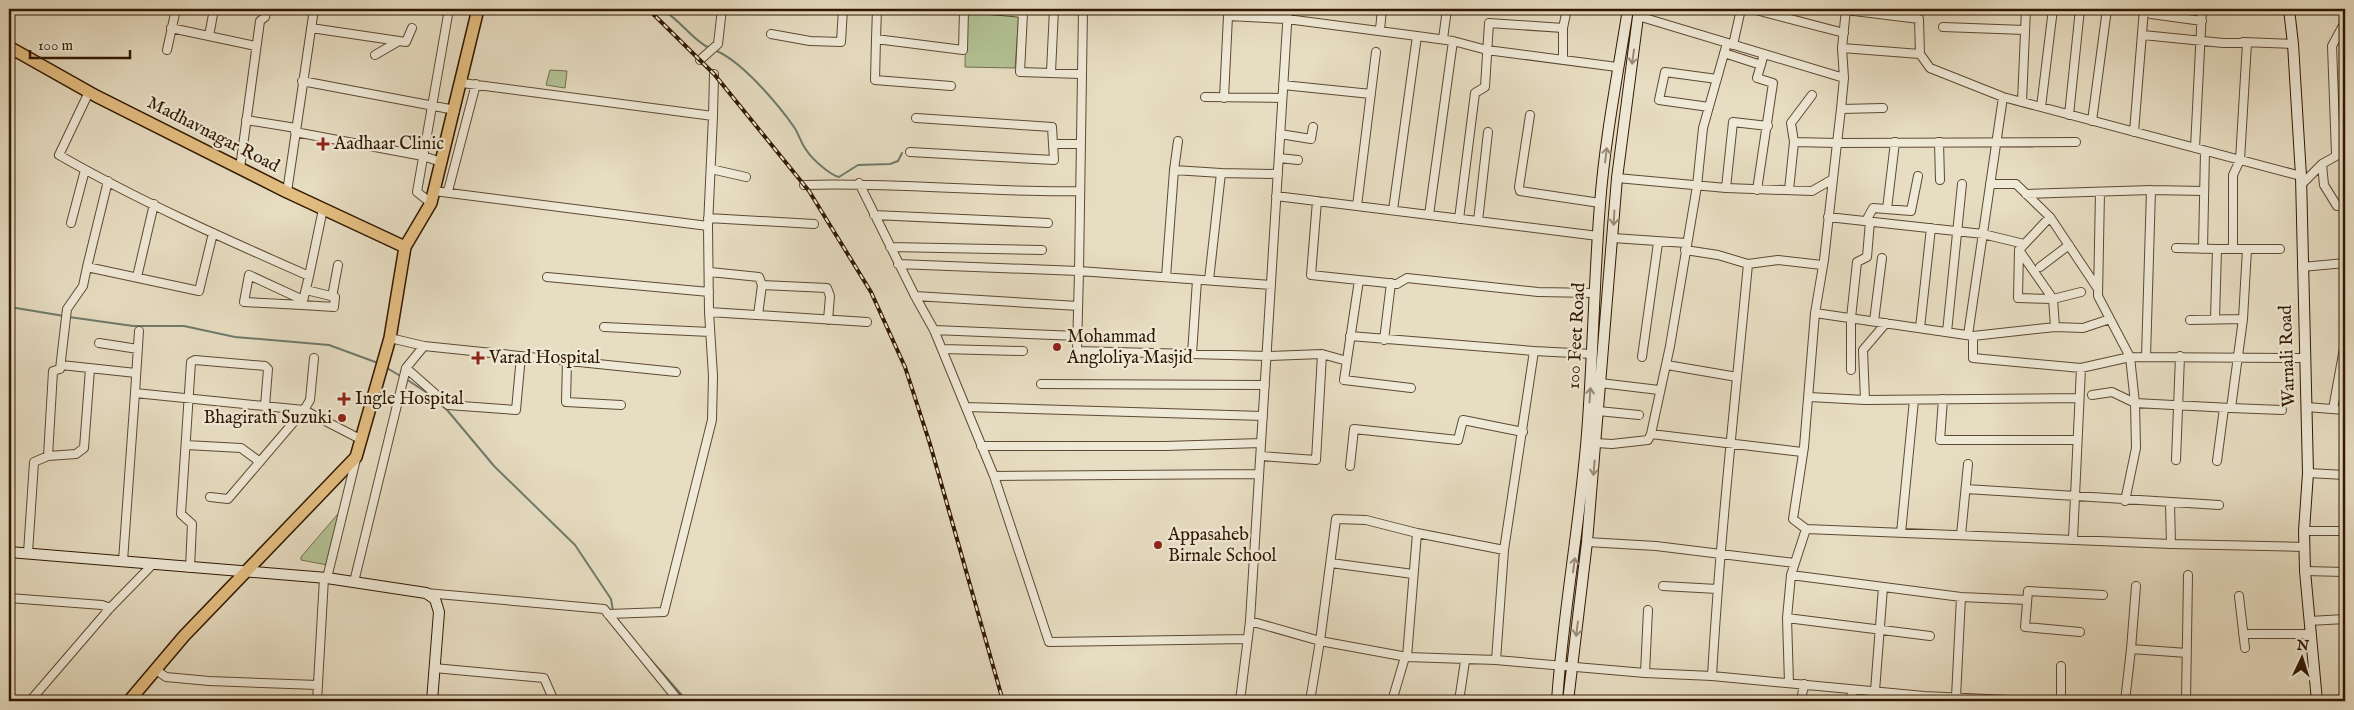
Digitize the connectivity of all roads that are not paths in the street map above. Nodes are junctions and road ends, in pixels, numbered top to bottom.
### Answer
1 (176, 9) edge
2 (214, 9) edge
3 (266, 9) edge
4 (314, 9) edge
5 (449, 9) edge
6 (478, 9) edge
7 (722, 9) edge
8 (843, 9) edge
9 (877, 9) edge
10 (964, 9) edge
11 (978, 9) edge
12 (1054, 9) edge
13 (1083, 9) edge
14 (1288, 9) edge
15 (1382, 9) edge
16 (1446, 9) edge
17 (1567, 9) edge
18 (1741, 9) edge
19 (1752, 9) edge
20 (1846, 9) edge
21 (2026, 9) edge
22 (2053, 9) edge
23 (2080, 9) edge
24 (2107, 9) edge
25 (2146, 9) edge
26 (2202, 9) edge
27 (2289, 9) edge
28 (1625, 10) edge
29 (1228, 13) edge
30 (1639, 13) edge
31 (1287, 19) junction
32 (2202, 21) junction
33 (2345, 22) edge
34 (1943, 27) dead end
35 (172, 28) junction
36 (311, 28) junction
37 (412, 28) dead end
38 (1563, 28) junction
39 (1380, 30) junction
40 (2025, 30) junction
41 (1844, 33) junction
42 (771, 34) dead end
43 (2142, 35) junction
44 (209, 36) junction
45 (1416, 36) junction
46 (876, 39) junction
47 (1443, 39) junction
48 (1453, 40) junction
49 (398, 41) junction
50 (2201, 41) junction
51 (2243, 42) junction
52 (1730, 44) junction
53 (2293, 44) junction
54 (256, 46) junction
55 (9, 47) edge
56 (1842, 48) junction
57 (167, 50) dead end
58 (1487, 50) junction
59 (1376, 52) dead end
60 (1724, 53) junction
61 (1764, 54) junction
62 (1920, 54) junction
63 (375, 55) dead end
64 (1563, 59) junction
65 (700, 60) dead end
66 (1761, 65) junction
67 (1617, 67) junction
68 (1051, 72) junction
69 (714, 74) dead end
70 (1080, 74) junction
71 (1844, 78) junction
72 (1717, 79) junction
73 (302, 81) junction
74 (462, 83) junction
75 (476, 84) junction
76 (1283, 85) junction
77 (951, 86) dead end
78 (89, 92) junction
79 (1371, 94) junction
80 (1812, 95) dead end
81 (1204, 97) dead end
82 (2003, 97) junction
83 (1224, 98) junction
84 (1282, 98) junction
85 (2022, 102) junction
86 (432, 104) junction
87 (1708, 107) junction
88 (2041, 107) junction
89 (1883, 108) dead end
90 (1841, 109) junction
91 (455, 110) junction
92 (1530, 115) dead end
93 (2069, 115) junction
94 (713, 116) junction
95 (916, 118) dead end
96 (246, 120) junction
97 (2092, 121) junction
98 (1768, 126) junction
99 (1313, 127) dead end
100 (295, 130) junction
101 (1488, 132) dead end
102 (2134, 132) junction
103 (1280, 134) junction
104 (1178, 141) dead end
105 (1996, 141) junction
106 (1794, 142) junction
107 (1895, 142) junction
108 (1939, 142) junction
109 (2076, 142) dead end
110 (1837, 143) junction
111 (1053, 144) junction
112 (1080, 144) junction
113 (2195, 148) junction
114 (2205, 151) junction
115 (2345, 151) edge
116 (910, 152) dead end
117 (2336, 154) junction
118 (423, 156) junction
119 (1278, 158) junction
120 (1298, 160) dead end
121 (2240, 160) junction
122 (441, 162) junction
123 (2322, 164) junction
124 (240, 168) junction
125 (711, 169) junction
126 (85, 170) junction
127 (1174, 170) junction
128 (1220, 173) junction
129 (1278, 174) junction
130 (1918, 176) dead end
131 (746, 177) dead end
132 (1617, 178) junction
133 (1833, 179) junction
134 (1940, 180) dead end
135 (2301, 180) junction
136 (108, 181) junction
137 (858, 183) junction
138 (1962, 184) dead end
139 (1990, 184) junction
140 (804, 185) dead end
141 (1697, 186) junction
142 (1726, 188) junction
143 (1080, 190) junction
144 (1757, 190) junction
145 (1789, 190) junction
146 (2151, 190) junction
147 (434, 191) junction
148 (2204, 191) junction
149 (287, 192) junction
150 (448, 192) junction
151 (2100, 192) junction
152 (2026, 194) junction
153 (1276, 196) junction
154 (1318, 201) junction
155 (431, 203) junction
156 (1600, 203) junction
157 (154, 204) junction
158 (2345, 204) edge
159 (1357, 206) junction
160 (323, 209) junction
161 (1887, 209) junction
162 (1393, 210) junction
163 (874, 215) junction
164 (1429, 215) junction
165 (1828, 217) junction
166 (2050, 217) junction
167 (1458, 219) junction
168 (1478, 221) junction
169 (1868, 221) junction
170 (708, 222) junction
171 (1048, 223) dead end
172 (71, 224) dead end
173 (814, 224) dead end
174 (1931, 228) junction
175 (1958, 231) junction
176 (213, 233) junction
177 (1983, 234) junction
178 (1598, 236) junction
179 (1613, 238) junction
180 (1658, 243) junction
181 (2069, 245) junction
182 (890, 246) junction
183 (1686, 246) junction
184 (405, 247) junction
185 (2022, 247) junction
186 (2176, 248) dead end
187 (2203, 249) junction
188 (2233, 249) junction
189 (2247, 249) junction
190 (2280, 249) dead end
191 (1042, 250) dead end
192 (2217, 250) junction
193 (1882, 258) dead end
194 (2345, 263) edge
195 (898, 264) junction
196 (1748, 264) junction
197 (1822, 264) junction
198 (338, 265) dead end
199 (87, 266) junction
200 (2040, 267) dead end
201 (2302, 267) junction
202 (1079, 271) junction
203 (710, 272) junction
204 (309, 276) junction
205 (547, 277) dead end
206 (1166, 277) junction
207 (137, 278) junction
208 (1198, 280) junction
209 (1209, 280) junction
210 (1359, 280) junction
211 (1391, 283) junction
212 (762, 285) junction
213 (1271, 285) junction
214 (306, 290) junction
215 (2098, 290) junction
216 (709, 292) junction
217 (2081, 292) dead end
218 (1595, 293) junction
219 (915, 296) junction
220 (332, 297) junction
221 (2053, 299) junction
222 (303, 302) junction
223 (1078, 306) junction
224 (709, 312) junction
225 (1815, 313) junction
226 (758, 316) junction
227 (1852, 318) junction
228 (2110, 319) junction
229 (2215, 319) junction
230 (2243, 319) junction
231 (828, 320) junction
232 (2190, 320) dead end
233 (1874, 321) junction
234 (867, 322) dead end
235 (1886, 323) junction
236 (604, 327) dead end
237 (2055, 327) junction
238 (1920, 328) junction
239 (934, 330) junction
240 (139, 331) dead end
241 (710, 332) junction
242 (1947, 332) junction
243 (1971, 335) junction
244 (1078, 336) junction
245 (1350, 336) junction
246 (390, 338) junction
247 (1384, 340) junction
248 (99, 343) dead end
249 (2345, 343) edge
250 (424, 346) junction
251 (138, 349) junction
252 (942, 349) junction
253 (1024, 351) dead end
254 (1534, 351) junction
255 (1192, 354) junction
256 (1322, 354) junction
257 (1592, 354) junction
258 (522, 356) junction
259 (1266, 356) junction
260 (2180, 356) junction
261 (2239, 356) junction
262 (1642, 357) dead end
263 (2130, 357) junction
264 (2146, 357) junction
265 (314, 358) dead end
266 (2305, 358) junction
267 (567, 360) junction
268 (1347, 361) junction
269 (61, 365) junction
270 (1667, 365) junction
271 (90, 368) junction
272 (406, 368) junction
273 (2081, 368) junction
274 (1851, 370) dead end
275 (676, 372) dead end
276 (136, 373) junction
277 (1737, 377) junction
278 (1600, 383) junction
279 (1041, 384) dead end
280 (1265, 385) junction
281 (1411, 388) dead end
282 (1659, 390) junction
283 (135, 393) junction
284 (2092, 395) dead end
285 (1809, 397) junction
286 (190, 398) junction
287 (2079, 398) junction
288 (1943, 399) junction
289 (1865, 400) junction
290 (1914, 400) junction
291 (2135, 403) junction
292 (620, 405) dead end
293 (2178, 405) junction
294 (265, 406) junction
295 (2306, 407) junction
296 (966, 408) junction
297 (2228, 408) junction
298 (2333, 409) junction
299 (304, 410) junction
300 (2282, 410) dead end
301 (2345, 410) edge
302 (1598, 411) junction
303 (1639, 415) dead end
304 (1263, 416) junction
305 (1523, 432) junction
306 (1651, 434) junction
307 (362, 440) junction
308 (2077, 440) junction
309 (1261, 443) junction
310 (1596, 443) junction
311 (1729, 444) junction
312 (186, 445) junction
313 (981, 446) junction
314 (1802, 452) junction
315 (48, 456) junction
316 (1260, 456) junction
317 (356, 457) junction
318 (2176, 460) dead end
319 (260, 462) junction
320 (2217, 462) dead end
321 (1968, 464) dead end
322 (1350, 466) dead end
323 (1259, 474) junction
324 (2308, 474) junction
325 (2345, 475) edge
326 (994, 476) junction
327 (1966, 489) junction
328 (210, 497) dead end
329 (2075, 498) junction
330 (2125, 500) junction
331 (2170, 503) junction
332 (2219, 505) dead end
333 (1806, 529) junction
334 (2304, 531) junction
335 (2345, 531) edge
336 (1417, 533) junction
337 (1901, 533) junction
338 (1961, 535) junction
339 (2073, 539) junction
340 (1587, 542) junction
341 (2172, 544) junction
342 (2305, 546) junction
343 (1504, 550) junction
344 (9, 552) edge
345 (28, 553) junction
346 (1720, 554) junction
347 (123, 561) junction
348 (1330, 563) junction
349 (1795, 563) junction
350 (153, 564) junction
351 (190, 568) junction
352 (2305, 571) junction
353 (243, 572) junction
354 (2345, 572) edge
355 (1413, 574) junction
356 (1791, 575) junction
357 (2188, 575) dead end
358 (326, 578) junction
359 (354, 582) junction
360 (1663, 586) dead end
361 (2136, 586) dead end
362 (1883, 587) junction
363 (1717, 589) junction
364 (426, 593) junction
365 (2103, 595) dead end
366 (2239, 596) dead end
367 (1961, 597) junction
368 (9, 598) edge
369 (2027, 600) junction
370 (110, 608) junction
371 (1648, 610) dead end
372 (608, 614) junction
373 (1787, 618) junction
374 (2345, 619) edge
375 (1250, 621) junction
376 (2310, 621) junction
377 (1878, 629) junction
378 (2080, 632) dead end
379 (2244, 634) junction
380 (2311, 634) junction
381 (1930, 636) dead end
382 (1248, 639) junction
383 (1320, 641) junction
384 (2245, 648) dead end
385 (2131, 649) junction
386 (2187, 653) junction
387 (1406, 657) junction
388 (1496, 660) junction
389 (1465, 661) junction
390 (1560, 665) junction
391 (1573, 666) junction
392 (2061, 666) dead end
393 (434, 668) junction
394 (156, 670) junction
395 (1645, 673) junction
396 (1712, 676) junction
397 (1788, 683) junction
398 (1804, 684) junction
399 (318, 685) junction
400 (1853, 690) junction
401 (1875, 691) junction
402 (1956, 696) junction
403 (2345, 698) edge
404 (1924, 699) edge
405 (1979, 700) edge
406 (30, 701) edge
407 (130, 701) edge
408 (317, 701) edge
409 (432, 701) edge
410 (554, 701) edge
411 (679, 701) edge
412 (1240, 701) edge
413 (1310, 701) edge
414 (1392, 701) edge
415 (1459, 701) edge
416 (1557, 701) edge
417 (1568, 701) edge
418 (1801, 701) edge
419 (1850, 701) edge
420 (2029, 701) edge
421 (2061, 701) edge
422 (2125, 701) edge
423 (2186, 701) edge
424 (2317, 701) edge
425 (2335, 701) edge

1 - 35 street
2 - 44 street
3 - 54 street
4 - 36 street
5 - 86 street
6 - 74 main road
7 - 65 street
8 - 42 street
9 - 46 street
10 - 46 street
11 - 68 street
12 - 68 street
13 - 70 street
14 - 31 street
15 - 39 street
16 - 47 street
17 - 38 street
18 - 52 street
19 - 41 street
20 - 41 street
20 - 62 street
21 - 40 street
22 - 88 street
23 - 93 street
24 - 97 street
25 - 32 street
25 - 43 street
26 - 32 street
27 - 53 main road, Warnali Road
28 - 67 main road, 100 Feet Road
29 - 31 street
29 - 83 street
30 - 52 street
30 -> 132 main road
31 - 39 street
31 - 76 street
32 - 50 street
33 - 117 street
34 - 40 street
35 - 44 street
35 - 57 street
36 - 49 street
36 - 73 street
37 - 49 street
38 - 58 street
38 - 64 street
39 - 45 street
40 - 85 street
41 - 56 street
43 - 50 street
43 - 102 street
44 - 54 street
45 - 47 street
45 - 162 street
46 - 77 street
47 - 48 street
48 - 58 street
48 - 164 street
49 - 63 street
50 - 51 street
50 - 113 street
51 - 53 street
51 - 121 street
52 - 60 street
52 - 61 street
53 - 135 main road, Warnali Road
54 - 96 street
55 - 78 main road, Madhavnagar Road
56 - 62 street
56 - 71 street
58 - 64 street
58 - 167 street
59 - 79 street
60 - 66 street
60 - 72 street
61 - 66 street
61 - 71 street
62 - 82 street
64 - 67 street
66 - 98 street
156 -> 67 main road, 100 Feet Road
68 - 70 street
69 - 94 street
70 - 112 street
71 - 90 street
72 - 87 street
72 - 87 street
73 - 86 street
73 - 100 street
74 - 75 street
74 - 91 main road
75 - 94 street
75 - 150 street
76 - 79 street
76 - 84 street
78 - 124 main road, Madhavnagar Road
78 - 126 street
79 - 159 street
80 - 106 street
81 - 83 street
82 - 85 street
82 - 105 street
83 - 84 street
84 - 103 street
85 - 88 street
86 - 91 street
86 - 118 street
87 - 141 street
88 - 93 street
89 - 90 street
90 - 110 street
91 - 122 main road
92 - 156 street
93 - 97 street
94 - 125 street
95 - 111 street
96 - 100 street
96 - 124 street
97 - 102 street
98 - 142 street
98 - 144 street
99 - 103 street
100 - 118 street
100 - 149 street
101 - 168 street
102 - 113 street
103 - 119 street
104 - 127 street
105 - 108 street
105 - 109 street
105 - 139 street
106 - 110 street
106 - 145 street
107 - 108 street
107 - 110 street
107 - 161 street
108 - 134 street
110 - 133 street
111 - 112 street
111 - 116 street
112 - 143 street
113 - 114 street
114 - 121 street
114 - 148 street
115 - 117 street
117 - 123 street
118 - 122 street
118 - 155 street
119 - 120 street
119 - 129 street
121 - 135 street
121 - 188 street
122 - 147 main road
123 - 135 street
123 - 158 street
124 - 149 main road, Madhavnagar Road
125 - 131 street
125 - 170 street
126 - 136 street
126 - 172 street
127 - 128 street
127 - 206 street
128 - 129 street
128 - 209 street
129 - 153 street
130 - 161 street
132 - 141 street
132 -> 179 main road
133 - 145 street
133 - 165 street
135 - 201 main road, Warnali Road
136 - 157 street
136 - 199 street
137 - 140 street
137 - 143 street
137 - 163 street
138 - 175 street
139 - 152 street
139 - 177 street
141 - 142 street
141 - 183 street
142 - 144 street
143 - 202 street
144 - 145 street
146 - 148 street
146 - 151 street
146 - 264 street
147 - 150 street
147 - 155 main road
148 - 187 street
149 - 160 main road, Madhavnagar Road
150 - 170 street
151 - 152 street
151 - 215 street
152 - 166 street
153 - 154 street
153 - 213 street
154 - 159 street
154 - 210 street
155 - 184 main road
156 - 178 main road, 100 Feet Road
157 - 176 street
157 - 207 street
159 - 162 street
160 - 184 main road, Madhavnagar Road
160 - 204 street
161 - 169 street
162 - 164 street
163 - 171 street
163 - 182 street
164 - 167 street
165 - 169 street
165 - 197 street
166 - 181 street
166 - 185 street
167 - 168 street
168 - 178 street
169 - 174 street
169 - 227 street
170 - 173 street
170 - 203 street
174 - 175 street
174 - 238 street
175 - 177 street
175 - 242 street
176 - 204 street
176 - 207 street
177 - 185 street
177 - 243 street
178 - 218 main road, 100 Feet Road
179 - 180 street
179 - 278 main road
180 - 183 street
180 - 262 street
181 - 200 street
181 - 215 street
182 - 191 street
182 - 195 street
183 - 196 street
183 - 270 street
184 - 246 main road
185 - 221 street
185 - 221 street
186 - 187 street
187 - 192 street
188 - 189 street
188 - 192 street
189 - 190 street
189 - 230 street
192 - 229 street
193 - 233 street
194 - 201 street
195 - 202 street
195 - 219 street
196 - 197 street
196 - 277 street
197 - 225 street
198 - 220 street
199 - 207 street
199 - 269 street
201 - 266 main road, Warnali Road
202 - 206 street
202 - 223 street
203 - 212 street
203 - 216 street
204 - 214 street
205 - 216 street
206 - 208 street
208 - 209 street
208 - 255 street
209 - 213 street
210 - 211 street
210 - 245 street
211 - 218 street
211 - 247 street
212 - 226 street
212 - 231 street
213 - 259 street
214 - 220 street
214 - 222 street
215 - 228 street
216 - 224 street
217 - 221 street
218 - 257 main road, 100 Feet Road
219 - 223 street
219 - 239 street
220 - 222 street
221 - 237 street
222 - 222 street
223 - 244 street
224 - 226 street
224 - 241 street
225 - 227 street
225 - 285 street
226 - 231 street
227 - 233 street
227 - 274 street
228 - 237 street
228 - 263 street
229 - 230 street
229 - 232 street
230 - 261 street
231 - 234 street
233 - 235 street
235 - 238 street
235 - 289 street
236 - 241 street
237 - 243 street
238 - 242 street
239 - 244 street
239 - 252 street
240 - 251 street
241 - 372 street
242 - 243 street
243 - 273 street
244 - 255 street
245 - 247 street
245 - 268 street
246 - 250 street
246 - 307 main road
247 - 254 street
248 - 251 street
249 - 298 street
250 - 258 street
250 - 272 street
251 - 276 street
252 - 253 street
252 - 296 street
254 - 257 street
254 - 305 street
255 - 259 street
256 - 259 street
256 - 268 street
256 - 316 street
390 -> 257 main road, 100 Feet Road
258 - 267 street
258 - 272 street
259 - 280 street
260 - 261 street
260 - 264 street
260 - 293 street
261 - 266 street
261 - 297 street
263 - 264 street
263 - 273 street
263 - 291 street
265 - 299 street
266 - 295 main road, Warnali Road
267 - 275 street
267 - 292 street
268 - 281 street
269 - 271 street
269 - 315 street
270 - 277 street
270 - 282 street
271 - 276 street
271 - 315 street
272 - 359 street
273 - 287 street
276 - 283 street
277 - 311 street
278 - 282 street
278 - 302 main road
279 - 280 street
280 - 304 street
282 - 306 street
283 - 286 street
283 - 347 street
284 - 291 street
285 - 289 street
285 - 314 street
286 - 294 street
286 - 294 street
286 - 312 street
287 - 288 street
287 - 308 street
288 - 290 street
288 - 308 street
289 - 290 street
290 - 337 street
291 - 293 street
291 - 330 street
293 - 297 street
293 - 318 street
294 - 299 street
295 - 298 street
295 - 324 main road, Warnali Road
296 - 304 street
296 - 313 street
297 - 300 street
297 - 320 street
298 - 301 street
299 - 307 street
299 - 319 street
302 - 303 street
302 - 310 main road
304 - 309 street
305 - 322 street
305 - 343 street
306 - 310 street
306 - 311 street
307 - 317 main road
308 - 329 street
309 - 313 street
309 - 316 street
310 -> 340 main road
311 - 314 street
311 - 346 street
312 - 319 street
312 - 351 street
313 - 326 street
314 - 333 street
315 - 345 street
316 - 323 street
317 - 353 main road
317 - 358 street
319 - 328 street
321 - 327 street
323 - 326 street
323 - 375 street
324 - 325 street
324 - 334 main road, Warnali Road
326 - 382 street
327 - 329 street
327 - 338 street
329 - 330 street
329 - 339 street
330 - 331 street
331 - 332 street
331 - 341 street
333 - 337 street
333 - 349 street
334 - 335 street
334 - 342 main road, Warnali Road
336 - 343 street
336 - 348 street
336 - 355 street
337 - 338 street
338 - 339 street
339 - 341 street
340 - 346 street
340 -> 391 main road
341 - 342 street
342 - 352 main road, Warnali Road
343 - 388 street
344 - 345 main road
345 - 347 main road
346 - 349 street
346 - 363 street
347 - 350 main road
348 - 355 street
348 - 383 street
349 - 356 street
350 - 351 main road
350 - 370 street
351 - 353 main road
352 - 354 street
352 - 376 main road, Warnali Road
353 - 358 main road
353 - 394 main road
355 - 387 street
356 - 362 street
356 - 373 street
357 - 386 street
358 - 359 main road
358 - 399 street
359 - 364 main road
360 - 363 street
361 - 385 street
362 - 367 street
362 - 377 street
363 - 396 street
364 - 372 street
364 - 393 main road
365 - 369 street
366 - 379 street
367 - 369 street
367 - 402 street
368 - 370 street
369 - 378 street
370 - 406 street
371 - 395 street
372 - 411 street
373 - 377 street
373 - 397 street
374 - 376 street
375 - 382 street
375 - 383 street
376 - 380 main road, Warnali Road
377 - 381 street
377 - 401 street
379 - 380 street
379 - 384 street
380 - 424 main road, Warnali Road
382 - 412 street
383 - 387 street
383 - 413 street
385 - 386 street
385 - 422 street
386 - 423 street
387 - 389 street
387 - 414 street
388 - 389 street
388 - 390 street
389 - 415 street
390 - 391 street
390 - 416 main road, 100 Feet Road
391 - 395 street
391 - 417 main road
392 - 421 street
393 - 409 main road
393 - 410 street
394 - 399 street
394 - 407 main road
395 - 396 street
396 - 397 street
397 - 398 street
398 - 400 street
398 - 418 street
399 - 408 street
400 - 401 street
400 - 419 street
401 - 404 street
402 - 404 street
402 - 405 street
403 - 425 street
405 - 420 street

